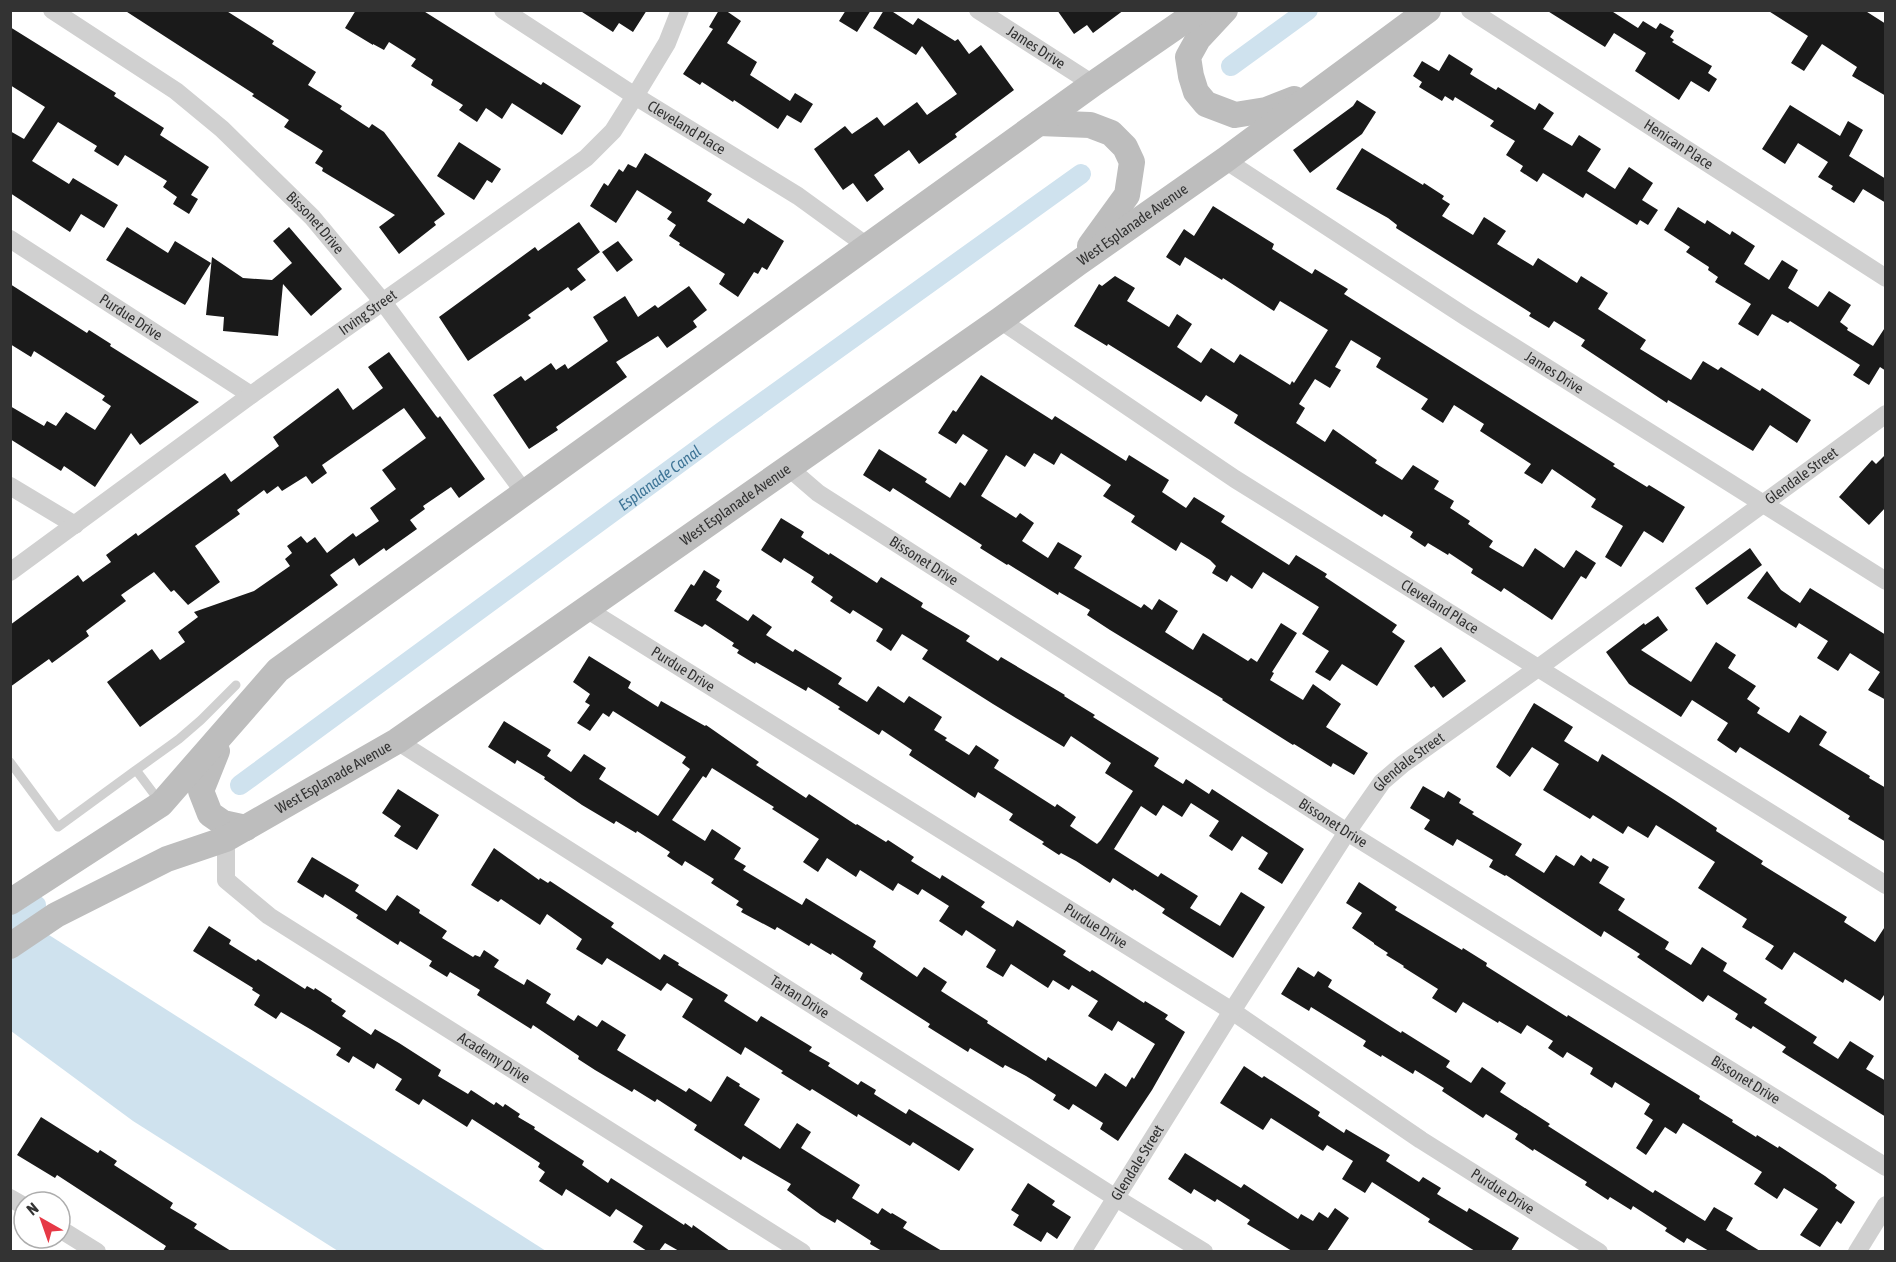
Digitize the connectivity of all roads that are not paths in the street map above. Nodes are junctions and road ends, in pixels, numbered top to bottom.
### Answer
1 (52, 10) edge
2 (503, 10) edge
3 (680, 10) edge
4 (978, 10) edge
5 (1200, 10) edge
6 (1225, 10) edge
7 (1428, 10) edge
8 (1470, 10) edge
9 (1093, 84) junction
10 (1327, 86) junction
11 (635, 96) junction
12 (1039, 123) junction
13 (1226, 160) junction
14 (10, 239) edge
15 (867, 246) junction
16 (1078, 263) junction
17 (1886, 278) edge
18 (383, 302) junction
19 (1000, 320) junction
20 (251, 395) junction
21 (1886, 414) edge
22 (789, 468) junction
23 (10, 486) edge
24 (524, 492) junction
25 (1762, 503) junction
26 (75, 525) junction
27 (10, 572) edge
28 (1886, 581) edge
29 (588, 610) junction
30 (1538, 668) junction
31 (236, 685) dead end
32 (227, 729) junction
33 (397, 741) junction
34 (10, 762) edge
35 (136, 770) junction
36 (161, 804) junction
37 (1347, 832) junction
38 (236, 833) junction
39 (1886, 885) edge
40 (17, 899) edge
41 (10, 946) edge
42 (1232, 1011) junction
43 (1886, 1167) edge
44 (1116, 1198) junction
45 (1886, 1205) edge
46 (72, 1236) edge
47 (97, 1251) edge
48 (802, 1251) edge
49 (1082, 1251) edge
50 (1204, 1251) edge
51 (1599, 1251) edge
52 (1857, 1251) edge

1 - 18 street, Bissonet Drive
2 - 11 street, Cleveland Place
3 - 11 street, Irving Street
4 - 9 street, James Drive
5 - 9 main road
6 - 10 main road
7 - 10 main road, West Esplanade Avenue
8 - 17 street, Henican Place
9 - 12 main road
10 - 13 main road, West Esplanade Avenue
11 - 15 street, Cleveland Place
11 - 18 street, Irving Street
12 - 15 main road
12 - 16 main road
13 - 16 main road, West Esplanade Avenue
13 - 25 street, James Drive
14 - 20 street, Purdue Drive
15 - 24 main road
16 - 19 main road, West Esplanade Avenue
18 - 20 street, Irving Street
18 - 24 street, Bissonet Drive
19 - 22 main road, West Esplanade Avenue
19 - 30 street, Cleveland Place
20 - 26 street, Irving Street
21 - 25 street, Glendale Street
22 - 29 main road, West Esplanade Avenue
22 - 37 street, Bissonet Drive
23 - 26 street
24 - 32 main road
25 - 28 street, James Drive
25 - 30 street, Glendale Street
26 - 27 street, Irving Street
29 - 33 main road, West Esplanade Avenue
29 - 42 street, Purdue Drive
30 - 37 street, Glendale Street
30 - 39 street, Cleveland Place
31 - 35 lane
32 - 36 main road
32 - 38 main road
33 - 38 main road, West Esplanade Avenue
33 - 44 street, Tartan Drive
34 - 35 lane
35 - 36 lane
36 - 40 main road
37 - 42 street, Glendale Street
37 - 43 street, Bissonet Drive
38 - 41 main road, West Esplanade Avenue
38 - 48 street, Academy Drive
42 - 44 street, Glendale Street
42 - 51 street, Purdue Drive
44 - 49 street, Glendale Street
44 - 50 street, Tartan Drive
45 - 52 street
46 - 47 street

